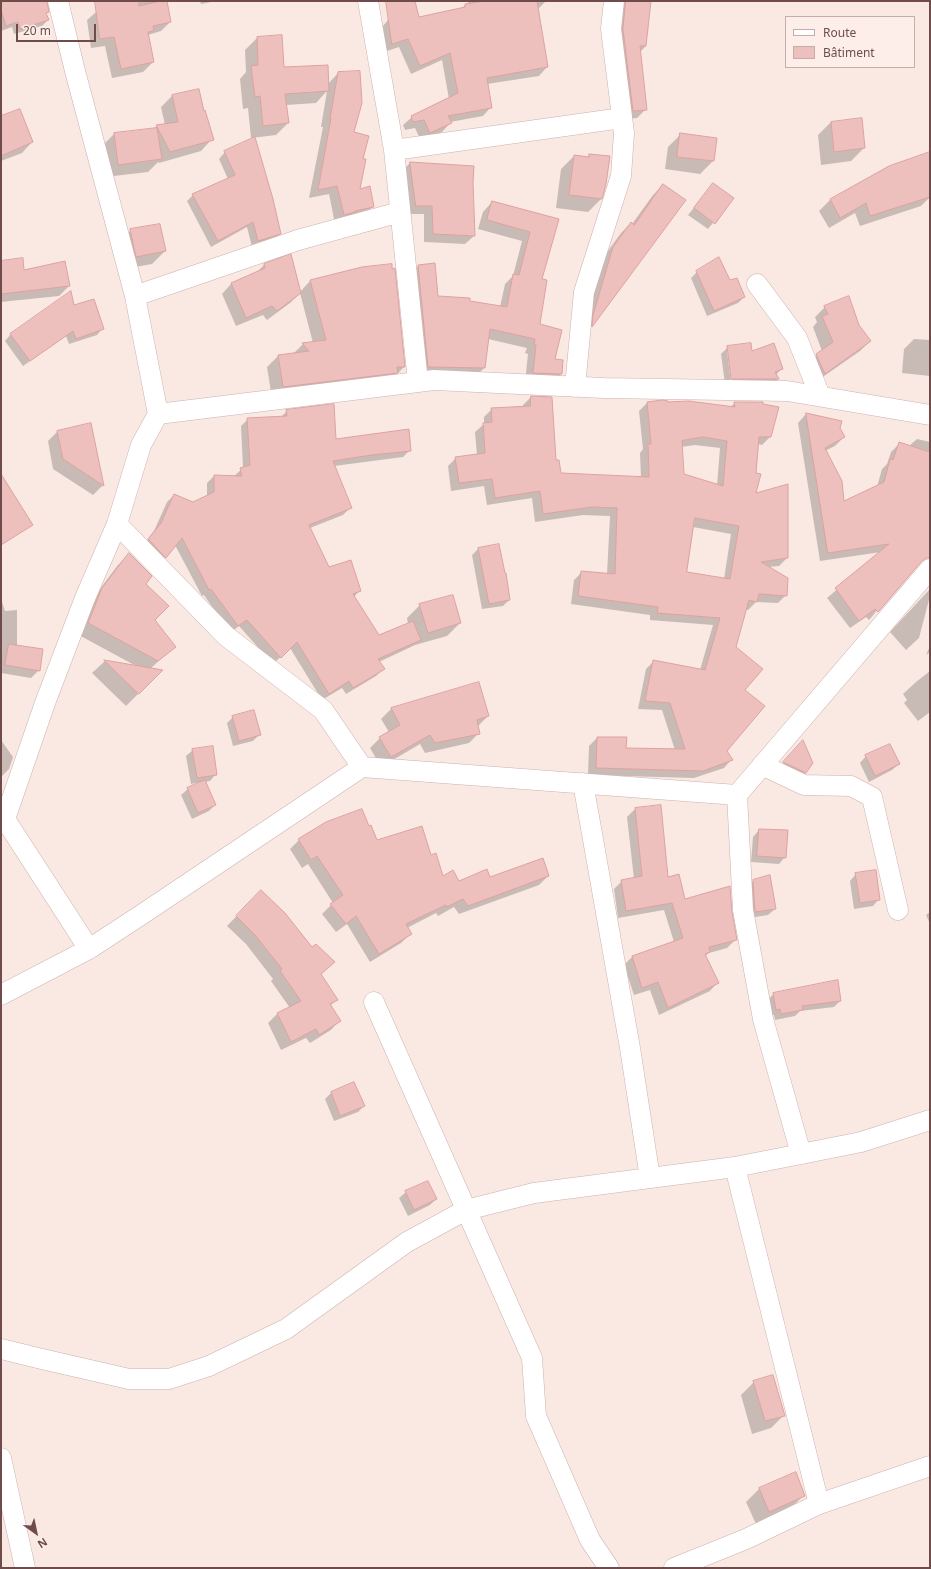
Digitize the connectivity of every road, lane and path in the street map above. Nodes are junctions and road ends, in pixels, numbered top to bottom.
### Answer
1 (58, 1) edge
2 (368, 1) edge
3 (614, 1) edge
4 (622, 118) junction
5 (394, 150) junction
6 (400, 212) junction
7 (757, 284) dead end
8 (135, 296) junction
9 (418, 382) junction
10 (575, 387) junction
11 (820, 396) junction
12 (158, 414) junction
13 (930, 415) edge
14 (117, 524) junction
15 (930, 568) edge
16 (762, 765) junction
17 (362, 766) junction
18 (583, 783) junction
19 (737, 795) junction
20 (3, 816) edge
21 (898, 910) dead end
22 (89, 948) junction
23 (1, 995) edge
24 (374, 1002) dead end
25 (930, 1120) edge
26 (801, 1154) junction
27 (735, 1167) junction
28 (650, 1178) junction
29 (466, 1210) junction
30 (1, 1349) edge
31 (1, 1458) edge
32 (930, 1466) edge
33 (818, 1504) junction
34 (25, 1568) edge
35 (610, 1568) edge
36 (674, 1568) edge

1 - 8 street
2 - 5 street
3 - 4 street
4 - 5 street
4 - 10 street
5 - 6 street
6 - 8 street
6 - 9 street
7 - 11 street
8 - 12 street
9 - 10 street
9 - 12 street
10 - 11 street
11 - 13 street
12 - 14 street
14 - 17 street
14 - 20 street
15 - 16 street
16 - 19 street
16 - 21 street
17 - 18 street
17 - 22 street
18 - 19 street
18 - 28 street
19 - 26 street
20 - 22 street
22 - 23 street
24 - 29 street
25 - 26 street
26 - 27 street
27 - 28 street
27 - 33 street
28 - 29 street
29 - 30 street
29 - 35 street
31 - 34 street
32 - 33 street
33 - 36 street

